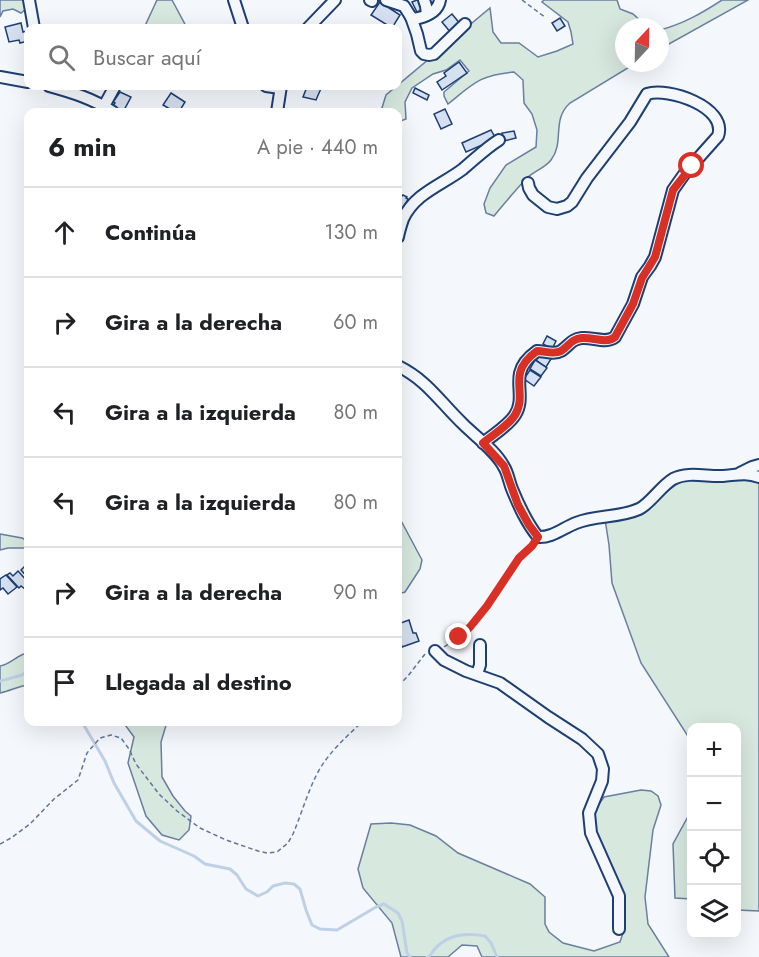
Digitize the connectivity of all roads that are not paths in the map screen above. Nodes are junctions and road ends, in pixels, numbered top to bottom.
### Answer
1 (29, 0) edge
2 (234, 0) edge
3 (335, 0) edge
4 (386, 0) edge
5 (424, 0) edge
6 (440, 0) edge
7 (427, 15) junction
8 (411, 17) junction
9 (33, 24) edge
10 (242, 24) edge
11 (312, 24) edge
12 (465, 24) dead end
13 (0, 77) edge
14 (24, 81) edge
15 (62, 90) edge
16 (114, 90) edge
17 (280, 90) edge
18 (106, 108) edge
19 (108, 108) edge
20 (277, 108) edge
21 (499, 140) dead end
22 (528, 183) dead end
23 (402, 223) edge
24 (402, 368) edge
25 (483, 443) junction
26 (759, 465) edge
27 (740, 473) junction
28 (759, 477) edge
29 (480, 645) dead end
30 (435, 651) road end
31 (477, 674) junction
32 (619, 929) dead end

1 - 9 street
2 - 10 street
3 - 11 street
4 - 8 street
5 - 7 street
6 - 7 street
7 - 8 street
8 - 12 street
13 - 14 street
15 - 18 street
16 - 19 street
17 - 20 street
21 - 23 street
22 - 25 street
24 - 25 street
25 - 27 street
26 - 27 street
27 - 28 street
29 - 31 street
30 - 31 street
31 - 32 street

